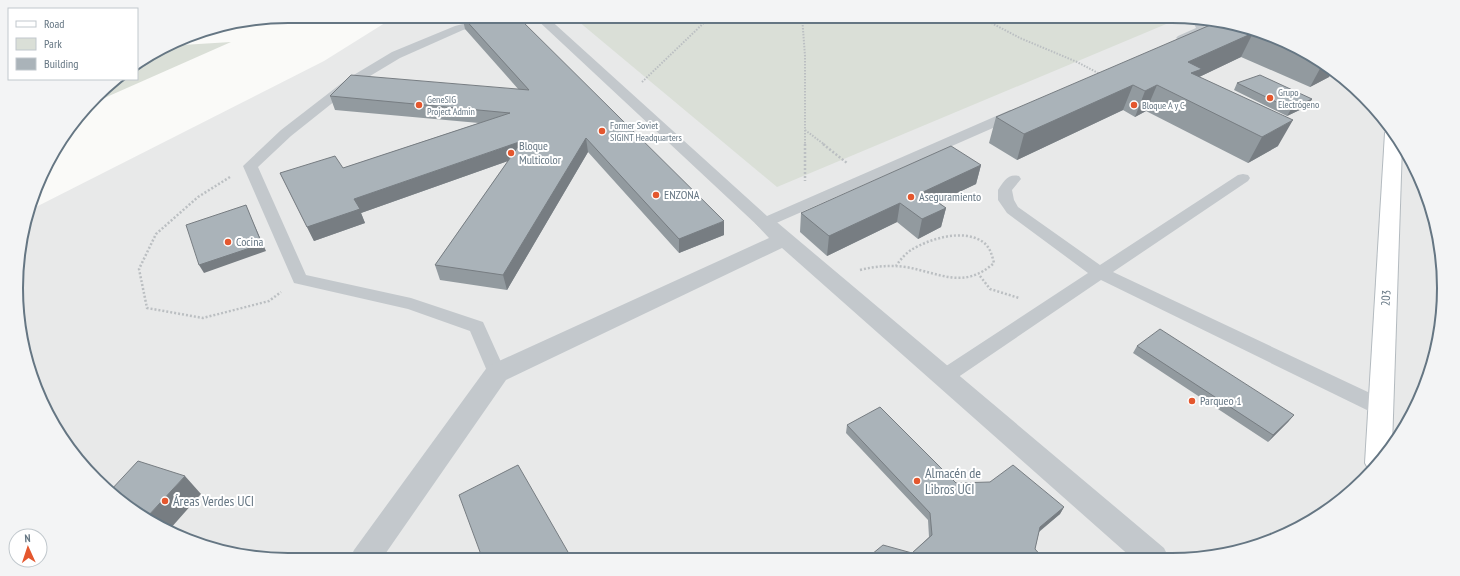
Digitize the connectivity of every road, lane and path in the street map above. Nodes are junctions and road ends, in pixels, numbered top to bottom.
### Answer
1 (479, 23) edge
2 (547, 23) edge
3 (704, 23) edge
4 (803, 23) edge
5 (991, 23) edge
6 (1200, 25) edge
7 (1173, 42) edge
8 (1102, 75) edge
9 (626, 96) junction
10 (1030, 107) edge
11 (805, 129) junction
12 (1393, 143) edge
13 (250, 166) junction
14 (866, 178) junction
15 (1243, 178) dead end
16 (1014, 179) dead end
17 (805, 205) junction
18 (765, 223) junction
19 (784, 239) junction
20 (896, 266) junction
21 (1100, 273) junction
22 (980, 276) junction
23 (300, 279) junction
24 (834, 282) junction
25 (1047, 308) junction
26 (497, 373) junction
27 (944, 377) junction
28 (1380, 407) junction
29 (1378, 454) edge
30 (369, 553) edge
31 (1148, 553) edge

1 - 13 lane
2 - 9 lane
3 - 9 path
4 - 11 path
5 - 8 path
6 - 7 lane
9 - 18 lane
10 - 14 lane
11 - 14 path
11 - 17 path
12 - 28 street, 203
13 - 23 lane
13 - 23 path
14 - 17 lane
15 - 21 lane
16 - 21 lane
17 - 18 lane
18 - 19 street
19 - 24 street
19 - 26 street
20 - 22 path
20 - 22 path
20 - 24 path
21 - 25 lane
21 - 28 lane
22 - 25 path
23 - 26 lane
24 - 27 street
25 - 27 lane
26 - 30 street
27 - 31 street
28 - 29 street, 203

